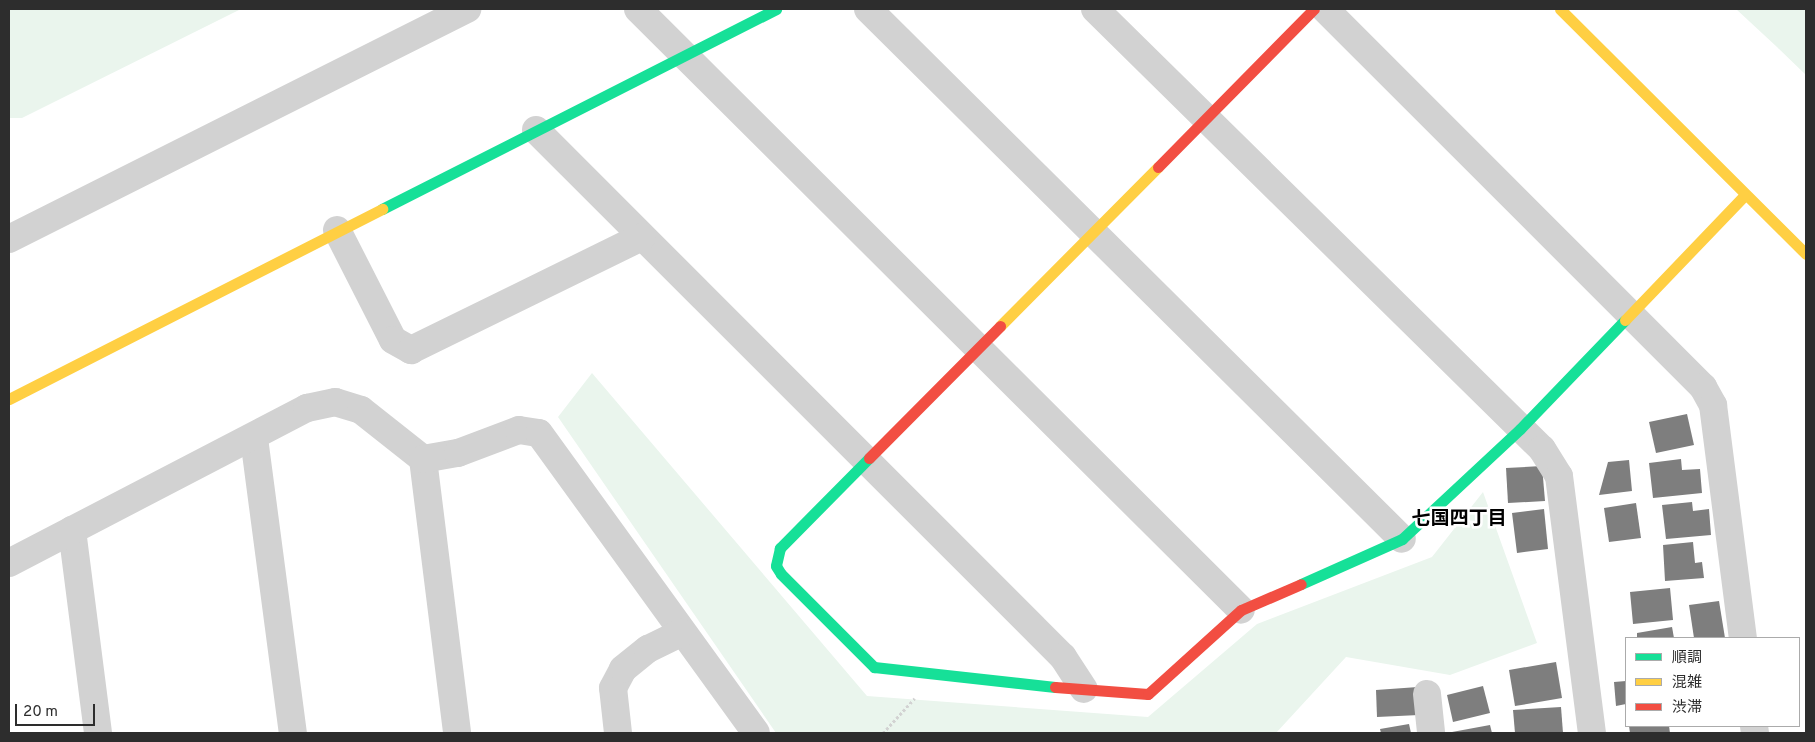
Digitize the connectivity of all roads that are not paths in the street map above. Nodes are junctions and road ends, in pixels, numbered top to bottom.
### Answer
1 (467, 9) edge
2 (638, 9) edge
3 (776, 9) edge
4 (868, 9) edge
5 (1095, 9) edge
6 (1314, 9) edge
7 (1325, 9) edge
8 (1560, 9) edge
9 (685, 54) junction
10 (1204, 118) junction
11 (536, 130) junction
12 (1745, 195) junction
13 (337, 230) junction
14 (1090, 230) junction
15 (642, 237) junction
16 (9, 239) edge
17 (1806, 254) edge
18 (1632, 314) junction
19 (980, 345) junction
20 (9, 399) edge
21 (1520, 429) junction
22 (254, 438) junction
23 (866, 458) junction
24 (423, 459) junction
25 (72, 530) junction
26 (1402, 539) junction
27 (9, 563) edge
28 (1241, 610) junction
29 (681, 633) junction
30 (1743, 637) edge
31 (1084, 688) junction
32 (1427, 694) dead end
33 (98, 733) edge
34 (293, 733) edge
35 (458, 733) edge
36 (618, 733) edge
37 (756, 733) edge
38 (1431, 733) edge
39 (1592, 733) edge

1 - 16 street
2 - 9 street
3 - 9 street
4 - 14 street
5 - 10 street
6 - 10 street
7 - 18 street
8 - 12 street
9 - 11 street
9 - 19 street
10 - 14 street
10 - 21 street
11 - 13 street
11 - 15 street
12 - 17 street
12 - 18 street
13 - 15 street
13 - 20 street
14 - 19 street
14 - 26 street
15 - 23 street
18 - 21 street
18 - 30 street
19 - 23 street
19 - 28 street
21 - 26 street
21 - 39 street
22 - 24 street
22 - 25 street
22 - 34 street
23 - 31 street
23 - 31 street
24 - 29 street
24 - 35 street
25 - 27 street
25 - 33 street
26 - 28 street
28 - 31 street
29 - 36 street
29 - 37 street
32 - 38 street

